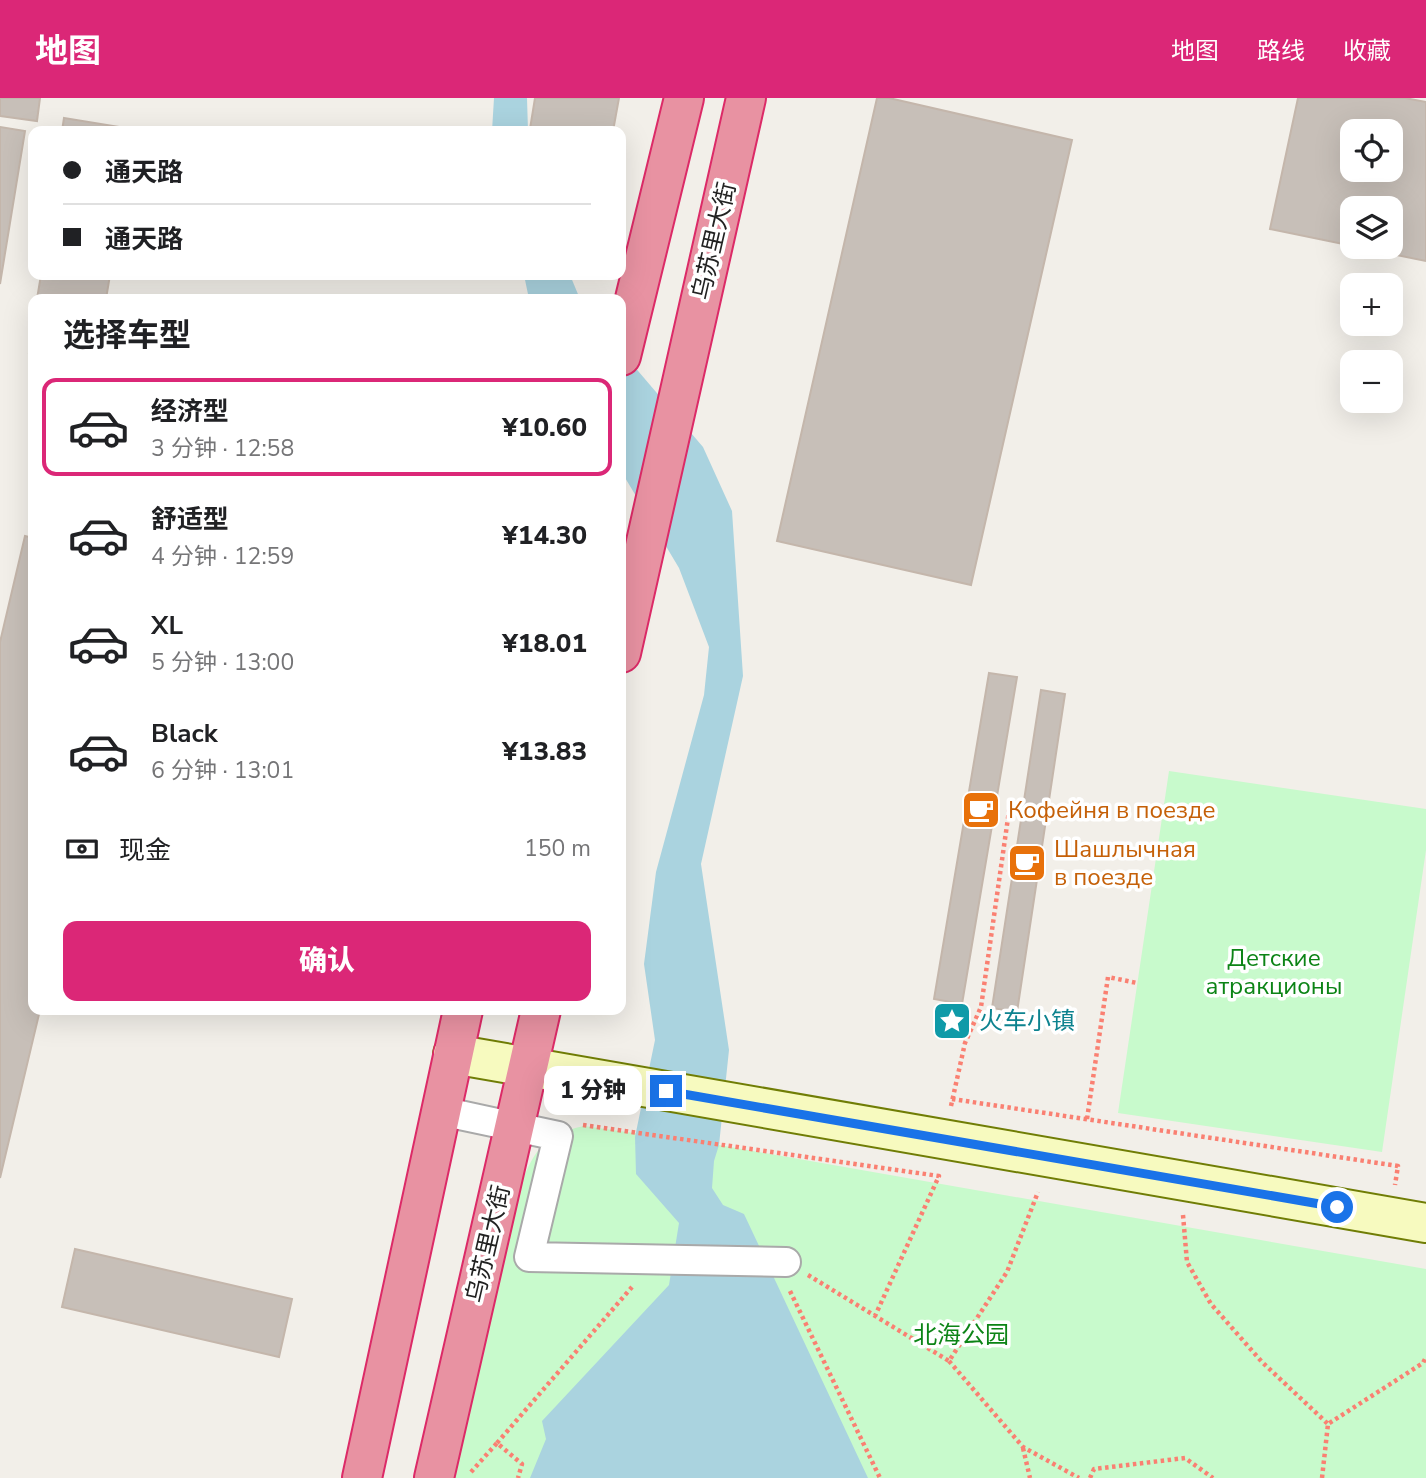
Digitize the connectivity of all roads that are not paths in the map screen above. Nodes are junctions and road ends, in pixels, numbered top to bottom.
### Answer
1 (684, 98) edge
2 (746, 98) edge
3 (626, 338) edge
4 (626, 631) edge
5 (462, 1015) edge
6 (540, 1015) edge
7 (453, 1054) junction
8 (528, 1069) junction
9 (441, 1111) junction
10 (514, 1128) junction
11 (1426, 1223) edge
12 (786, 1262) road end
13 (362, 1478) edge
14 (434, 1478) edge

1 - 3 highway
2 - 4 highway, 乌苏里大街
5 - 7 highway
6 - 8 highway, 乌苏里大街
7 - 8 main road
7 - 9 highway
8 - 10 highway, 乌苏里大街
8 - 11 main road
9 - 10 street
9 - 13 highway
10 - 12 street
10 - 14 highway, 乌苏里大街

